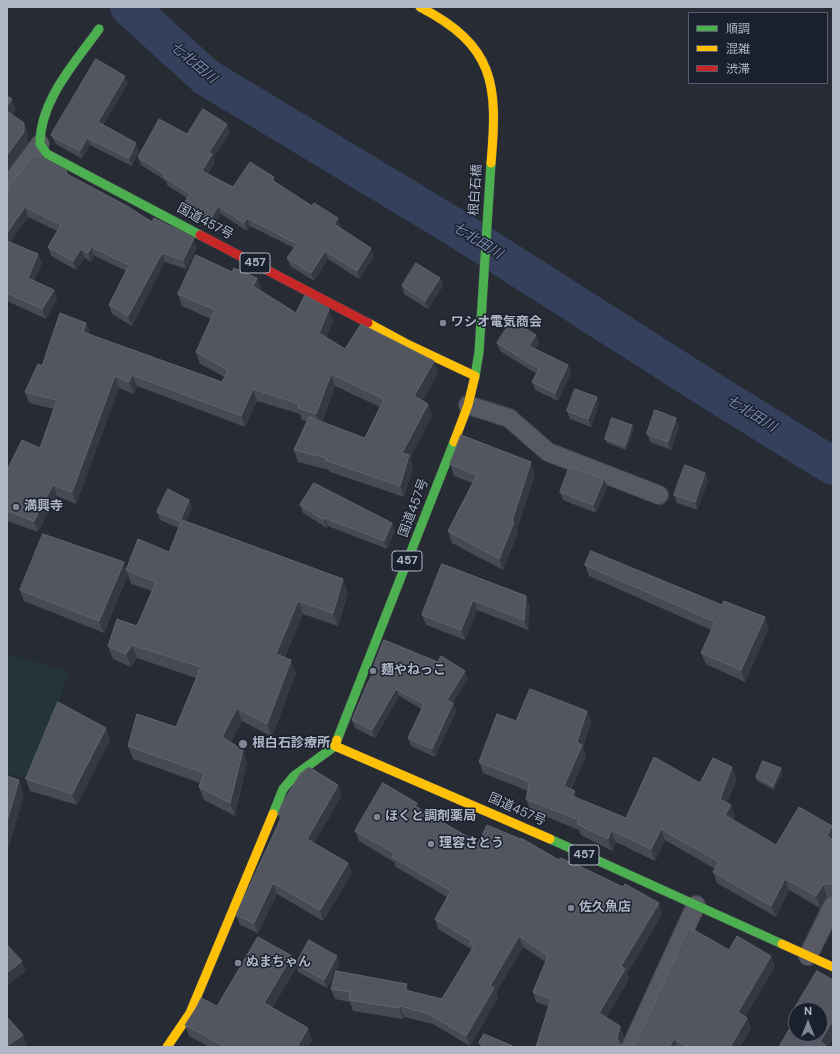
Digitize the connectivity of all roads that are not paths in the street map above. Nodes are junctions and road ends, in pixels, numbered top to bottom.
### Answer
1 (420, 7) edge
2 (99, 29) dead end
3 (40, 144) junction
4 (7, 188) edge
5 (475, 376) junction
6 (468, 404) junction
7 (659, 495) dead end
8 (335, 746) junction
9 (696, 905) junction
10 (833, 905) edge
11 (808, 956) junction
12 (833, 967) edge
13 (167, 1047) edge
14 (631, 1047) edge

1 - 5 main road, 根白石橋
2 - 3 main road
3 - 4 street
3 - 5 main road, 国道457号 / 457
5 - 6 main road, 国道457号 / 457
6 - 7 street
6 - 8 main road, 国道457号 / 457
8 - 9 main road, 国道457号 / 457
8 - 13 main road
9 - 11 main road, 国道457号 / 457
9 - 14 street
10 - 11 street
11 - 12 main road, 国道457号 / 457

